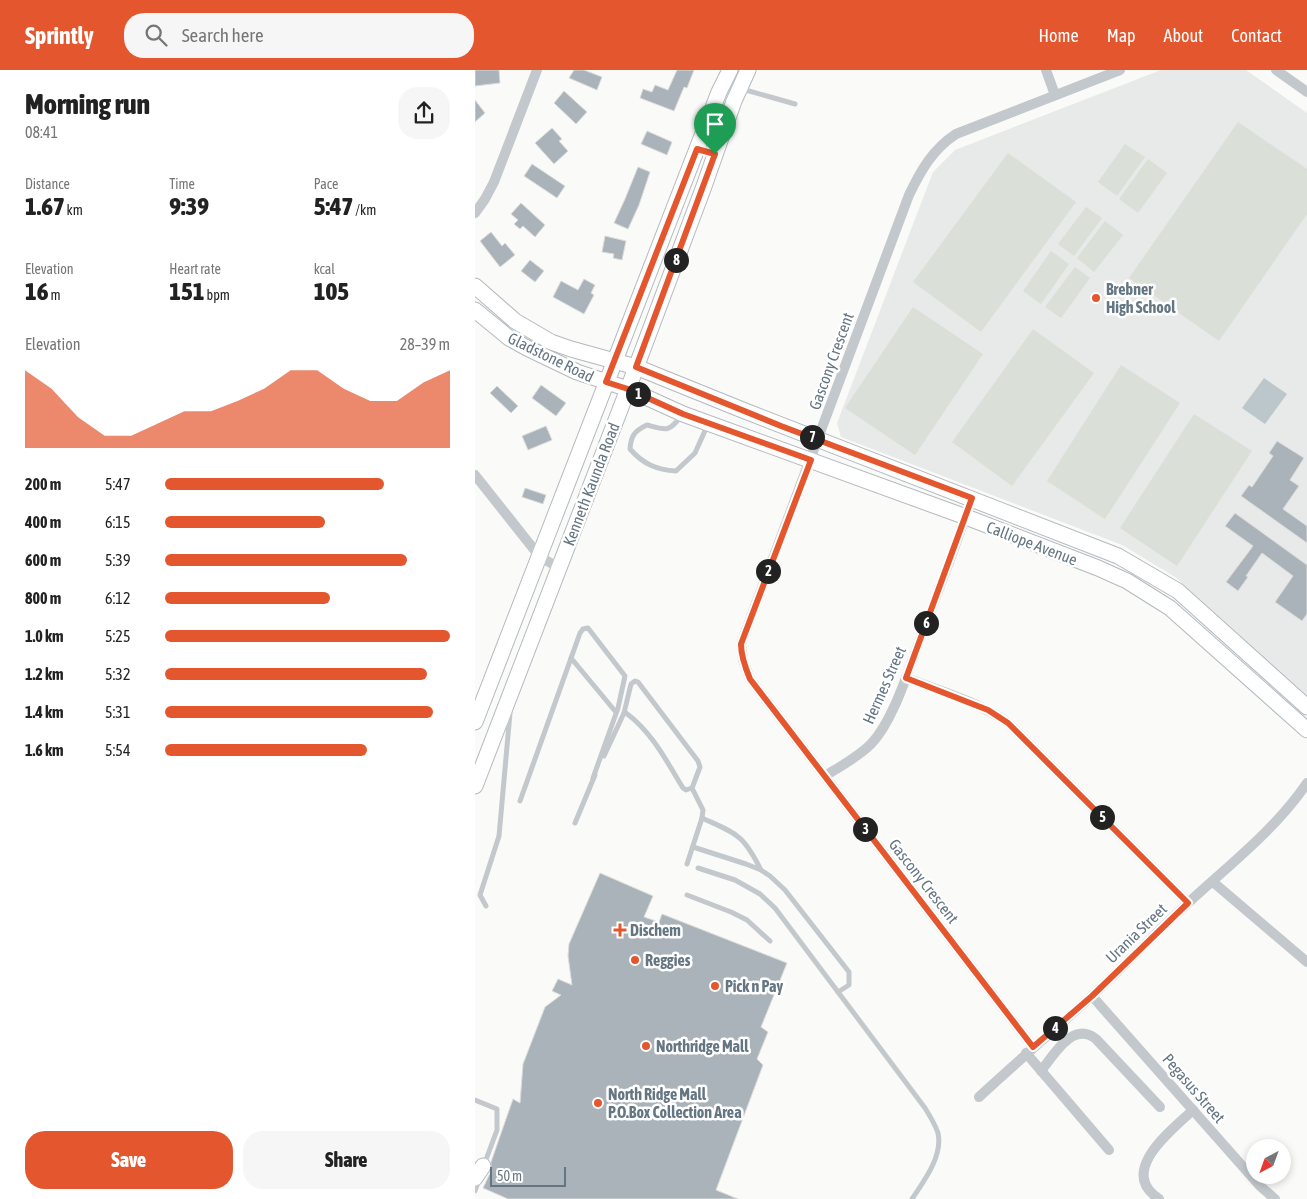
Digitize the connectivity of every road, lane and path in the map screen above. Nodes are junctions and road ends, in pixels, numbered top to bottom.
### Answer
1 (537, 70) edge
2 (730, 70) edge
3 (748, 70) edge
4 (1046, 70) edge
5 (1120, 70) edge
6 (1277, 70) edge
7 (739, 88) junction
8 (1307, 92) edge
9 (1055, 95) junction
10 (795, 104) dead end
11 (697, 149) junction
12 (715, 154) junction
13 (475, 213) edge
14 (475, 286) edge
15 (475, 310) edge
16 (614, 360) junction
17 (636, 367) junction
18 (606, 382) junction
19 (628, 389) junction
20 (683, 414) junction
21 (708, 423) junction
22 (818, 440) junction
23 (811, 460) junction
24 (475, 475) edge
25 (972, 498) junction
26 (966, 517) junction
27 (541, 556) junction
28 (558, 568) junction
29 (571, 658) junction
30 (906, 678) junction
31 (512, 690) junction
32 (1307, 707) edge
33 (617, 710) junction
34 (624, 713) junction
35 (475, 722) edge
36 (1307, 730) edge
37 (825, 776) junction
38 (593, 778) junction
39 (1307, 783) edge
40 (475, 786) edge
41 (692, 788) junction
42 (520, 801) dead end
43 (702, 818) junction
44 (575, 823) dead end
45 (693, 847) junction
46 (687, 864) dead end
47 (698, 868) dead end
48 (761, 870) junction
49 (1213, 882) junction
50 (687, 895) dead end
51 (1188, 903) junction
52 (486, 906) dead end
53 (770, 941) dead end
54 (1307, 962) edge
55 (838, 992) junction
56 (1092, 996) junction
57 (1029, 1050) junction
58 (1041, 1070) junction
59 (979, 1097) dead end
60 (475, 1100) edge
61 (1160, 1107) dead end
62 (1193, 1110) junction
63 (1109, 1150) dead end
64 (478, 1168) edge
65 (475, 1191) edge
66 (1272, 1198) edge
67 (912, 1199) edge
68 (1159, 1199) edge

1 - 13 street
2 - 11 street, Kenneth Kaunda Road
3 - 7 street, Kenneth Kaunda Road
4 - 9 street
5 - 9 street, Gascony Crescent
6 - 8 street
7 - 10 lane
7 - 12 street, Kenneth Kaunda Road
9 - 22 street, Gascony Crescent
11 - 12 street
11 - 16 street, Kenneth Kaunda Road
12 - 17 street, Kenneth Kaunda Road
14 - 16 street, Gladstone Road
15 - 18 street, Gladstone Road
16 - 17 street, Calliope Avenue
16 - 18 street, Kenneth Kaunda Road
17 - 19 street, Kenneth Kaunda Road
17 - 22 street, Calliope Avenue
18 - 19 street, Calliope Avenue
18 - 27 street, Kenneth Kaunda Road
19 - 20 street, Calliope Avenue
19 - 28 street, Kenneth Kaunda Road
20 - 21 street, Calliope Avenue
20 - 21 lane
21 - 23 street, Calliope Avenue
22 - 23 street, Gascony Crescent
22 - 25 street, Calliope Avenue
23 - 26 street, Calliope Avenue
23 - 37 street, Gascony Crescent
24 - 27 street
25 - 26 street, Hermes Street
25 - 32 street, Calliope Avenue
26 - 30 street, Hermes Street
26 - 36 street, Calliope Avenue
27 - 28 street
27 - 35 street, Kenneth Kaunda Road
28 - 31 street, Kenneth Kaunda Road
29 - 33 lane
29 - 33 lane
29 - 42 lane
30 - 37 street, Hermes Street
30 - 51 street
31 - 40 street, Kenneth Kaunda Road
31 - 52 lane
33 - 38 lane
34 - 38 lane
34 - 41 lane
34 - 41 lane
37 - 57 street, Gascony Crescent
38 - 44 lane
39 - 49 street, Urania Street
41 - 43 lane
43 - 45 lane
43 - 48 lane
45 - 46 lane
45 - 48 lane
47 - 55 lane
48 - 55 lane
49 - 51 street, Urania Street
49 - 54 street
50 - 53 lane
51 - 56 street, Urania Street
55 - 67 lane
56 - 57 street, Urania Street
56 - 62 street, Pegasus Street
57 - 58 street, Gascony Crescent
57 - 59 street, Urania Street
58 - 61 street
58 - 63 street, Gascony Crescent
60 - 64 lane
62 - 66 street, Pegasus Street
62 - 68 street
64 - 65 lane

